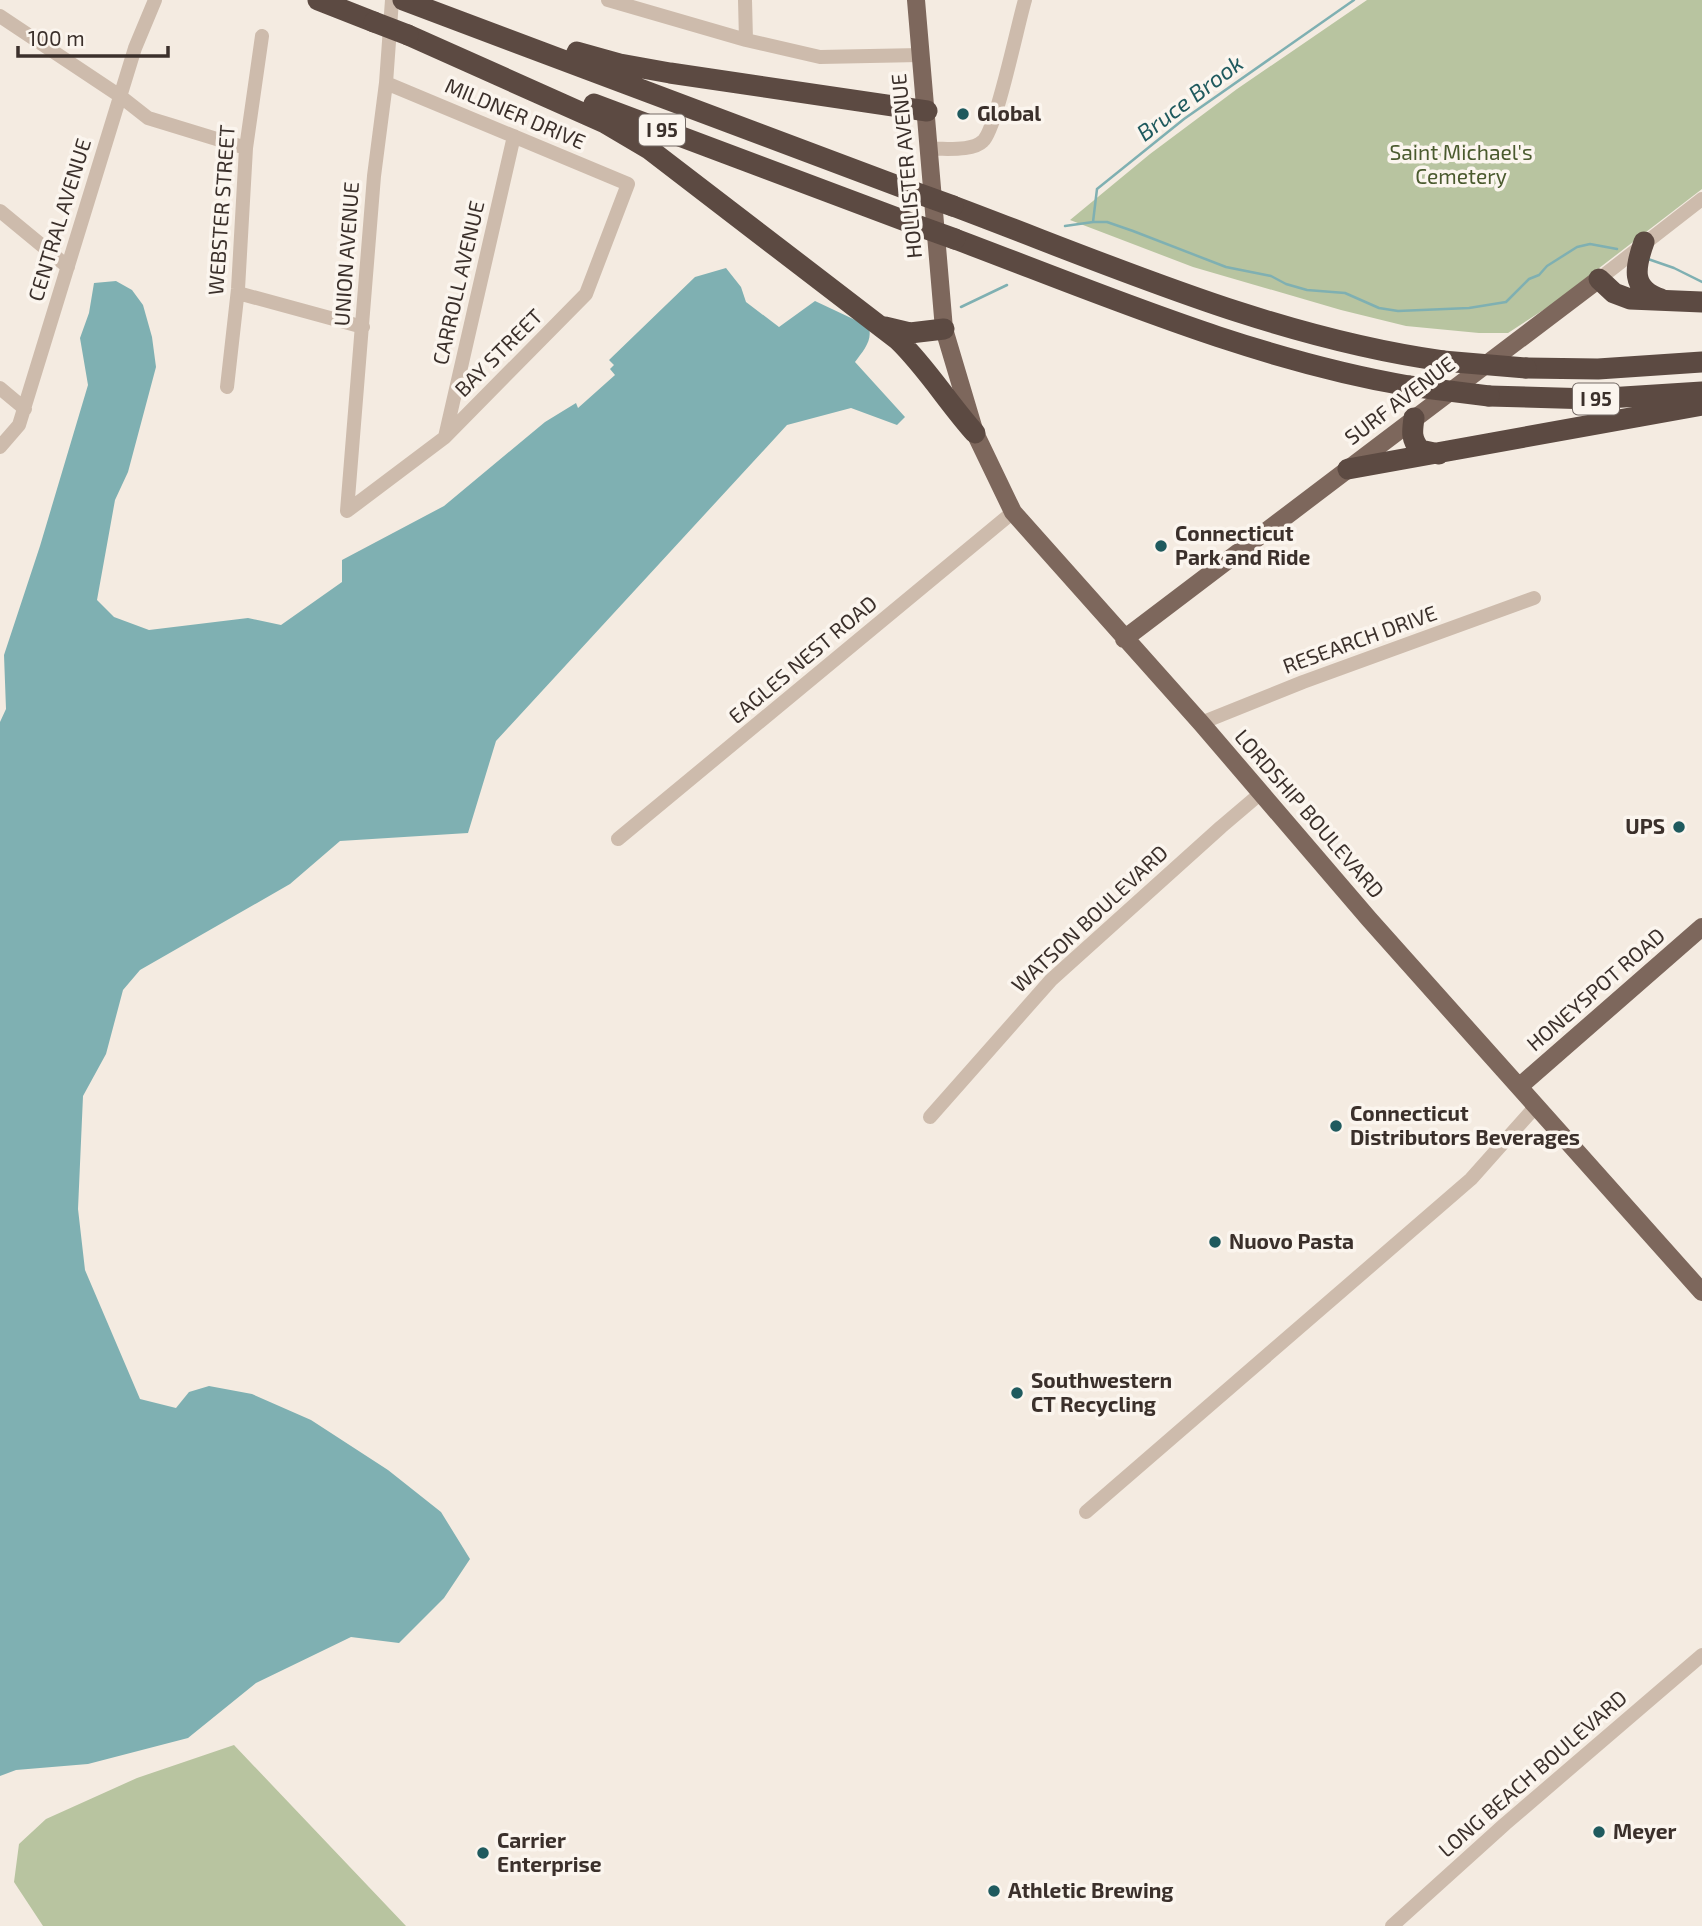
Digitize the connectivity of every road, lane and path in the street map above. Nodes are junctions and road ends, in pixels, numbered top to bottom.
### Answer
1 (155, 0) edge
2 (317, 0) edge
3 (608, 0) edge
4 (745, 0) edge
5 (916, 0) edge
6 (1025, 0) edge
7 (402, 1) edge
8 (0, 16) edge
9 (408, 34) junction
10 (262, 36) dead end
11 (746, 40) junction
12 (920, 55) junction
13 (386, 83) junction
14 (120, 96) junction
15 (927, 111) junction
16 (514, 136) junction
17 (246, 148) junction
18 (930, 149) junction
19 (628, 184) joint
20 (1702, 199) edge
21 (0, 211) edge
22 (1644, 242) junction
23 (68, 267) junction
24 (1598, 279) junction
25 (238, 293) junction
26 (1663, 300) junction
27 (1702, 302) edge
28 (880, 324) junction
29 (363, 327) junction
30 (944, 329) junction
31 (1702, 362) edge
32 (227, 387) dead end
33 (0, 388) edge
34 (1702, 392) edge
35 (1702, 405) edge
36 (25, 409) junction
37 (1414, 418) junction
38 (975, 433) junction
39 (444, 438) junction
40 (0, 447) edge
41 (1439, 454) junction
42 (1348, 469) junction
43 (347, 511) joint
44 (1013, 512) junction
45 (1534, 598) dead end
46 (1124, 639) junction
47 (1201, 723) junction
48 (1261, 793) junction
49 (618, 839) dead end
50 (1702, 927) edge
51 (1520, 1086) junction
52 (1537, 1105) junction
53 (930, 1117) dead end
54 (1702, 1292) edge
55 (1086, 1512) dead end
56 (1702, 1655) edge
57 (1392, 1926) edge

1 - 14 street, CENTRAL AVENUE
2 - 9 highway, I 95, bridge
3 - 11 street
4 - 11 street
5 - 12 main road, HOLLISTER AVENUE
6 - 18 street
7 - 13 street, UNION AVENUE
7 - 15 highway
7 - 31 highway, I 95, bridge
8 - 14 street
9 - 28 highway
9 - 34 highway, I 95, bridge
10 - 17 street, WEBSTER STREET
11 - 12 street
12 - 15 main road, HOLLISTER AVENUE
13 - 16 street, MILDNER DRIVE
13 - 29 street, UNION AVENUE
14 - 17 street
14 - 23 street, CENTRAL AVENUE
15 - 18 main road, HOLLISTER AVENUE
16 - 19 street, MILDNER DRIVE
16 - 39 street, CARROLL AVENUE
17 - 25 street, WEBSTER STREET
18 - 30 main road, HOLLISTER AVENUE
19 - 39 street, BAY STREET
20 - 22 street, SURF AVENUE
21 - 23 street
22 - 24 street, SURF AVENUE
22 - 26 highway
23 - 36 street, CENTRAL AVENUE
24 - 26 highway
24 - 37 main road, SURF AVENUE
25 - 29 street
25 - 32 street, WEBSTER STREET
26 - 27 highway
28 - 30 highway
28 - 38 highway
29 - 43 street, UNION AVENUE
30 - 38 main road, LORDSHIP BOULEVARD
33 - 36 street
35 - 41 highway
36 - 40 street, CENTRAL AVENUE
37 - 41 highway
37 - 42 main road, SURF AVENUE
38 - 44 main road, LORDSHIP BOULEVARD
39 - 43 street, BAY STREET
41 - 42 highway
42 - 46 main road, SURF AVENUE
44 - 46 main road, LORDSHIP BOULEVARD
44 - 49 street, EAGLES NEST ROAD
45 - 47 street, RESEARCH DRIVE
46 - 47 main road, LORDSHIP BOULEVARD
47 - 48 main road, LORDSHIP BOULEVARD
48 - 51 main road, LORDSHIP BOULEVARD
48 - 53 street, WATSON BOULEVARD
50 - 51 main road, HONEYSPOT ROAD
51 - 52 main road, LORDSHIP BOULEVARD
52 - 54 main road, LORDSHIP BOULEVARD
52 - 55 street
56 - 57 street, LONG BEACH BOULEVARD

